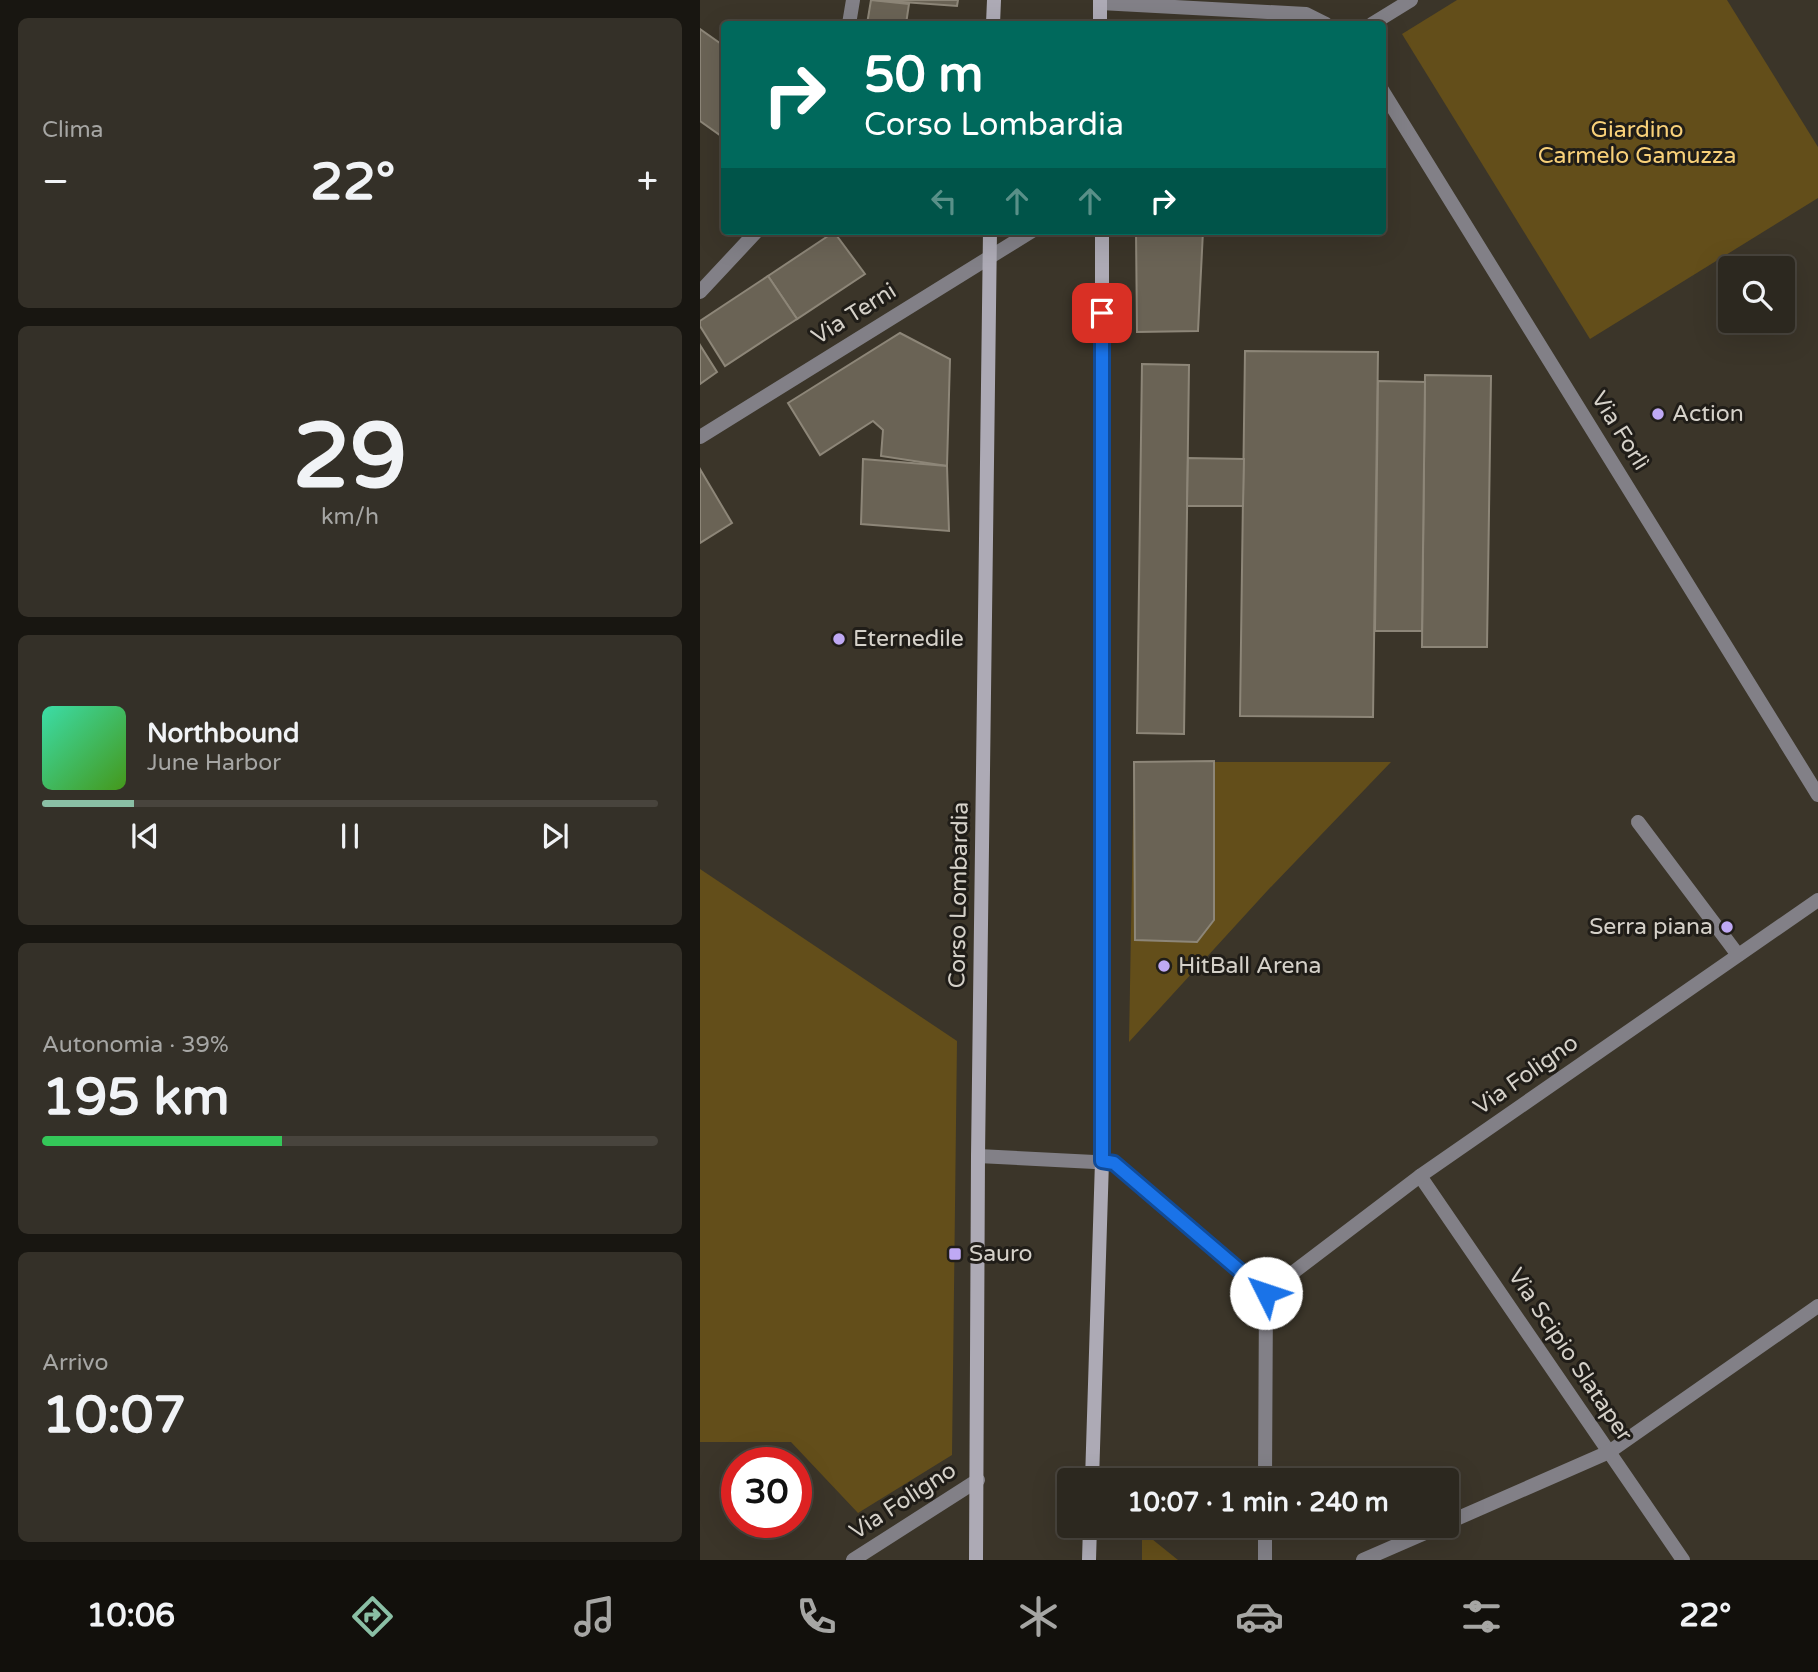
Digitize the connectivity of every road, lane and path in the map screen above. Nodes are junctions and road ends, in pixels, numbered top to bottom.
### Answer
1 (853, 0) edge
2 (994, 0) edge
3 (1411, 0) edge
4 (1100, 1) edge
5 (850, 21) edge
6 (993, 21) edge
7 (1100, 21) edge
8 (1320, 21) edge
9 (1377, 21) edge
10 (1386, 96) edge
11 (753, 235) edge
12 (990, 235) edge
13 (1025, 235) edge
14 (1102, 235) edge
15 (990, 256) junction
16 (700, 292) edge
17 (700, 437) edge
18 (1818, 795) edge
19 (1638, 822) dead end
20 (1818, 900) edge
21 (1738, 956) junction
22 (978, 1156) junction
23 (1102, 1161) junction
24 (1420, 1176) junction
25 (1266, 1293) junction
26 (1818, 1306) edge
27 (1609, 1452) junction
28 (1092, 1468) edge
29 (1265, 1468) edge
30 (978, 1480) junction
31 (1459, 1518) edge
32 (1090, 1538) edge
33 (1265, 1538) edge
34 (1413, 1538) edge
35 (853, 1560) edge
36 (976, 1560) edge
37 (1089, 1560) edge
38 (1265, 1560) edge
39 (1363, 1560) edge
40 (1683, 1560) edge

1 - 5 street
2 - 6 street
3 - 9 street
4 - 7 street
4 - 8 street
10 - 18 street, Via Forlì
11 - 16 street
12 - 15 street, Corso Lombardia
13 - 15 street, Via Terni
14 - 23 street
15 - 17 street, Via Terni
15 - 22 street, Corso Lombardia
19 - 21 street
20 - 21 street, Via Foligno
21 - 24 street, Via Foligno
22 - 23 street
22 - 30 street, Corso Lombardia
23 - 25 street
23 - 28 street
24 - 25 street, Via Foligno
24 - 27 street, Via Scipio Slataper
25 - 29 street
26 - 27 street
27 - 31 street
27 - 40 street, Via Scipio Slataper
30 - 35 street, Via Foligno
30 - 36 street, Corso Lombardia
32 - 37 street
33 - 38 street
34 - 39 street

